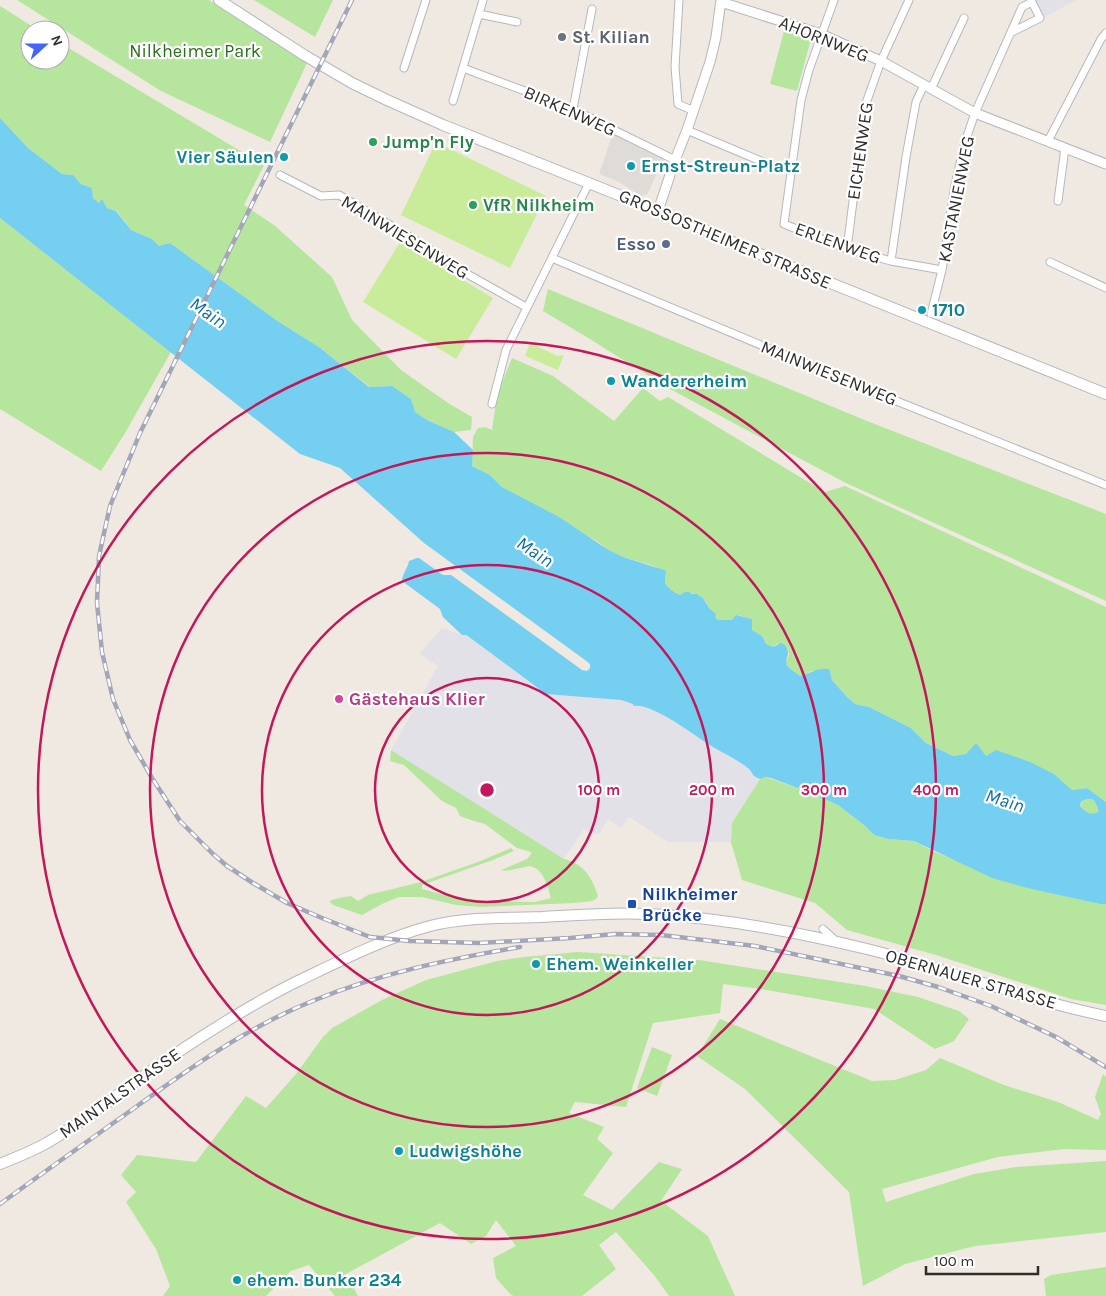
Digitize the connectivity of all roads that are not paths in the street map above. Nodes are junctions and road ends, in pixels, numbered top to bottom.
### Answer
1 (219, 0) edge
2 (426, 0) edge
3 (483, 0) edge
4 (679, 0) edge
5 (834, 0) edge
6 (909, 0) edge
7 (718, 1) edge
8 (1032, 1) edge
9 (592, 9) dead end
10 (479, 14) junction
11 (964, 18) dead end
12 (517, 22) dead end
13 (1012, 32) junction
14 (1106, 33) edge
15 (821, 34) junction
16 (881, 62) junction
17 (404, 68) dead end
18 (463, 68) junction
19 (927, 87) junction
20 (453, 102) dead end
21 (573, 108) junction
22 (694, 111) junction
23 (975, 112) junction
24 (687, 130) junction
25 (1048, 141) junction
26 (1064, 148) junction
27 (675, 160) junction
28 (763, 162) dead end
29 (1106, 164) edge
30 (280, 175) dead end
31 (589, 184) junction
32 (1058, 200) dead end
33 (658, 211) junction
34 (847, 249) junction
35 (552, 258) junction
36 (891, 261) junction
37 (1050, 262) dead end
38 (942, 270) junction
39 (1106, 288) edge
40 (526, 308) junction
41 (931, 314) dead end
42 (1106, 394) edge
43 (492, 404) dead end
44 (1106, 485) edge
45 (512, 918) joint
46 (822, 929) dead end
47 (837, 942) junction
48 (1106, 1016) edge
49 (0, 1164) edge

1 - 31 main road, GROSSOSTHEIMER STRASSE
2 - 17 street
3 - 10 street
4 - 22 street
5 - 15 street
6 - 16 street, EICHENWEG
7 - 15 street, AHORNWEG
7 - 22 street
8 - 13 street, KASTANIENWEG
8 - 13 street, KASTANIENWEG
9 - 21 street
10 - 12 street
10 - 18 street
11 - 19 street
13 - 23 street, KASTANIENWEG
14 - 25 street
15 - 16 street, AHORNWEG
15 - 34 street, ERLENWEG
16 - 19 street, AHORNWEG
16 - 34 street, EICHENWEG
18 - 20 street
18 - 21 street, BIRKENWEG
19 - 23 street, AHORNWEG
19 - 36 street
21 - 27 street, BIRKENWEG
22 - 24 street
23 - 25 street, AHORNWEG
23 - 38 street, KASTANIENWEG
24 - 27 street
24 - 28 street
25 - 26 street, AHORNWEG
26 - 29 street, AHORNWEG
26 - 32 street
27 - 33 street
30 - 40 street, MAINWIESENWEG
31 - 33 main road, GROSSOSTHEIMER STRASSE
31 - 35 street
33 - 42 main road, GROSSOSTHEIMER STRASSE
34 - 36 street, ERLENWEG
35 - 40 street
35 - 44 street, MAINWIESENWEG
36 - 38 street, ERLENWEG
37 - 39 street
38 - 41 street, KASTANIENWEG
40 - 43 street
45 - 47 main road, OBERNAUER STRASSE
45 - 49 main road, MAINTALSTRASSE
46 - 47 street, OBERNAUER STRASSE
47 - 48 main road, OBERNAUER STRASSE

